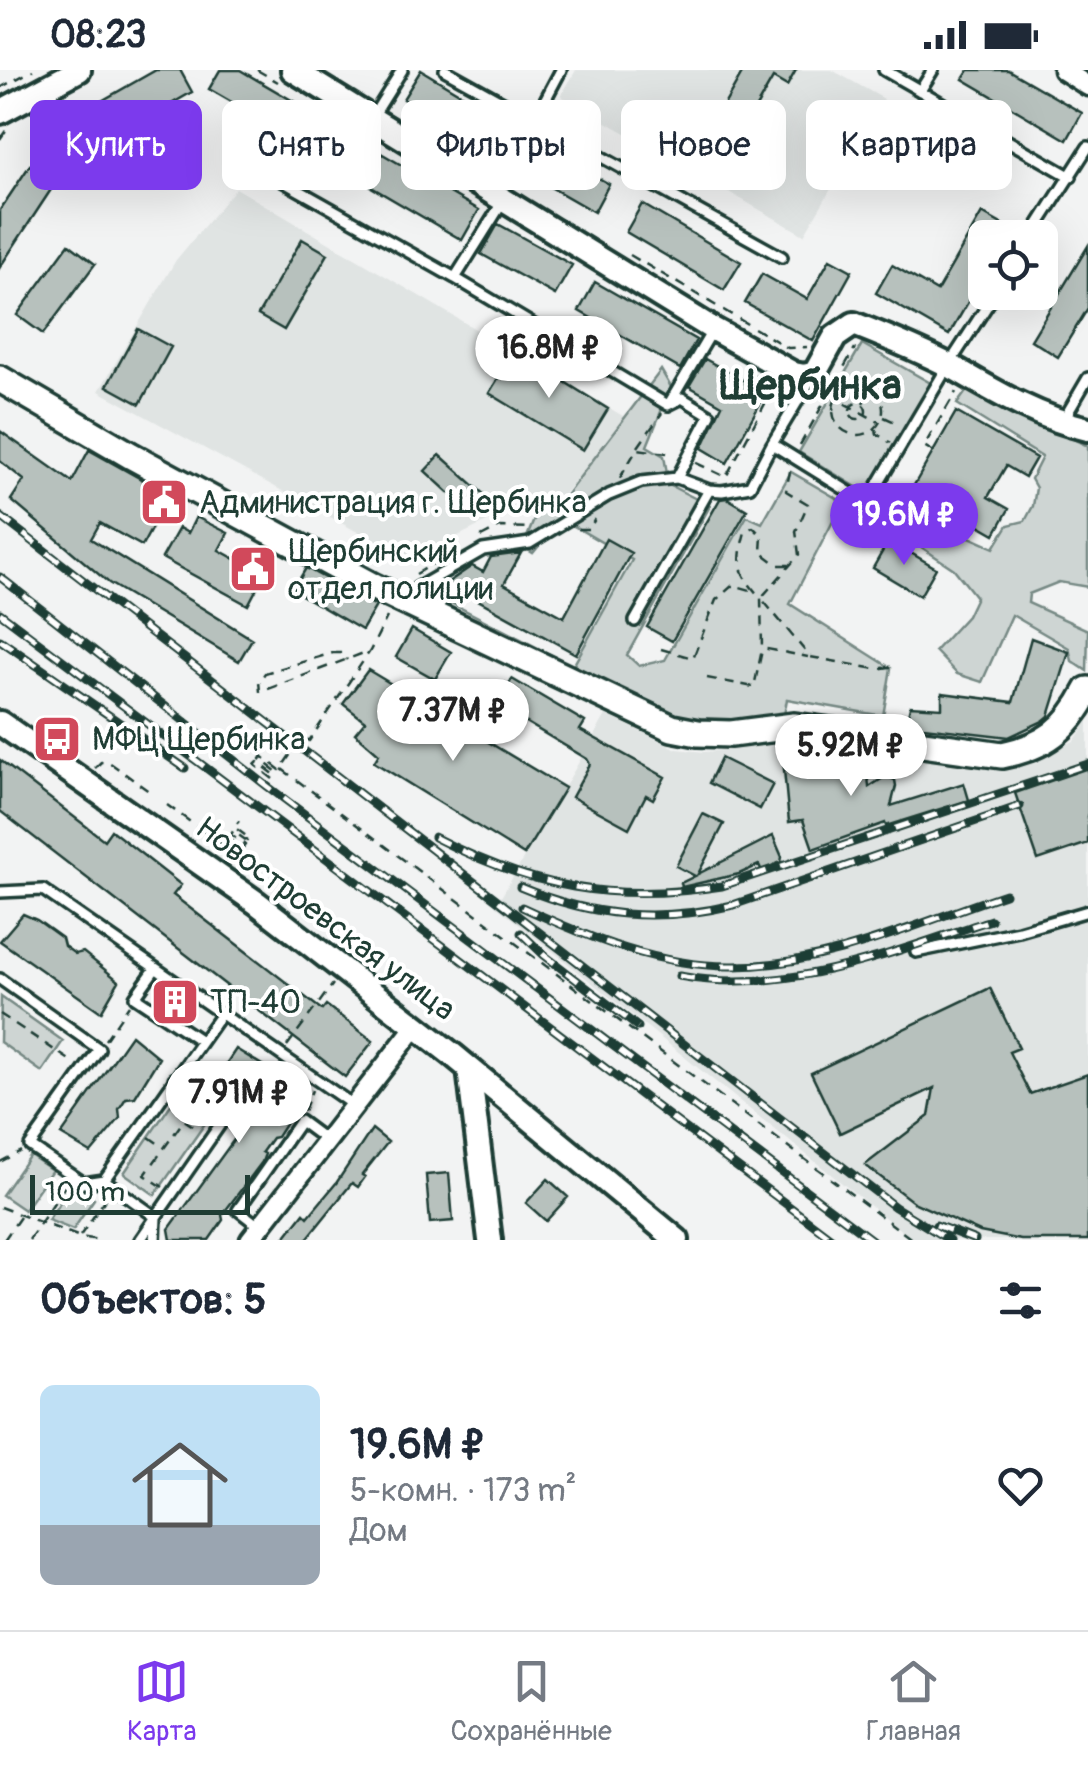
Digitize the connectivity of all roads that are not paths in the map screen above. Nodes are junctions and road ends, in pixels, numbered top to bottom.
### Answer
1 (79, 70) edge
2 (292, 70) edge
3 (402, 70) edge
4 (445, 70) edge
5 (561, 70) edge
6 (884, 70) edge
7 (932, 70) edge
8 (1063, 70) edge
9 (1088, 86) edge
10 (920, 91) junction
11 (340, 100) edge
12 (501, 100) edge
13 (546, 100) edge
14 (381, 103) edge
15 (2, 107) edge
16 (381, 125) edge
17 (1088, 147) edge
18 (601, 155) edge
19 (1070, 177) junction
20 (298, 190) edge
21 (504, 200) junction
22 (1042, 220) edge
23 (782, 257) dead end
24 (454, 278) junction
25 (984, 310) edge
26 (713, 329) junction
27 (815, 373) junction
28 (943, 374) junction
29 (1088, 378) edge
30 (0, 379) edge
31 (668, 405) junction
32 (1062, 423) junction
33 (1088, 429) edge
34 (772, 444) junction
35 (677, 478) junction
36 (709, 490) junction
37 (867, 503) junction
38 (895, 516) dead end
39 (860, 517) dead end
40 (400, 606) junction
41 (635, 621) dead end
42 (1088, 690) edge
43 (0, 723) edge
44 (0, 892) edge
45 (1088, 911) edge
46 (916, 952) dead end
47 (155, 969) junction
48 (0, 979) edge
49 (220, 1014) junction
50 (416, 1026) junction
51 (201, 1042) junction
52 (469, 1070) junction
53 (174, 1080) junction
54 (356, 1107) junction
55 (328, 1142) junction
56 (104, 1180) junction
57 (156, 1217) junction
58 (255, 1234) edge
59 (140, 1240) edge
60 (155, 1240) edge
61 (490, 1240) edge
62 (677, 1240) edge

1 - 15 street
2 - 11 street
3 - 14 lane
4 - 12 lane
5 - 13 lane
6 - 10 lane
7 - 10 lane
8 - 9 street
10 - 19 lane
16 - 21 street
17 - 19 lane
18 - 23 lane
19 - 22 lane
20 - 24 lane
21 - 24 lane
21 - 26 street
24 - 31 lane
25 - 28 lane
26 - 27 street
26 - 31 lane
27 - 28 street
27 - 34 lane
28 - 32 street
28 - 37 lane
29 - 32 lane
30 - 40 main road
31 - 35 lane
32 - 33 street
34 - 36 lane
34 - 37 lane
35 - 36 lane
35 - 40 lane
36 - 41 lane
37 - 38 lane
37 - 39 lane
40 - 42 main road
43 - 50 street, Новостроевская улица
44 - 47 lane
45 - 46 lane
47 - 49 lane
47 - 51 lane
48 - 56 lane
49 - 51 lane
49 - 54 lane
50 - 52 street, Новостроевская улица
50 - 54 street
51 - 53 lane
52 - 61 street
52 - 62 street, Новостроевская улица
53 - 56 lane
53 - 57 lane
54 - 55 street
55 - 58 street
55 - 58 lane
56 - 57 lane
57 - 59 lane
57 - 60 lane

